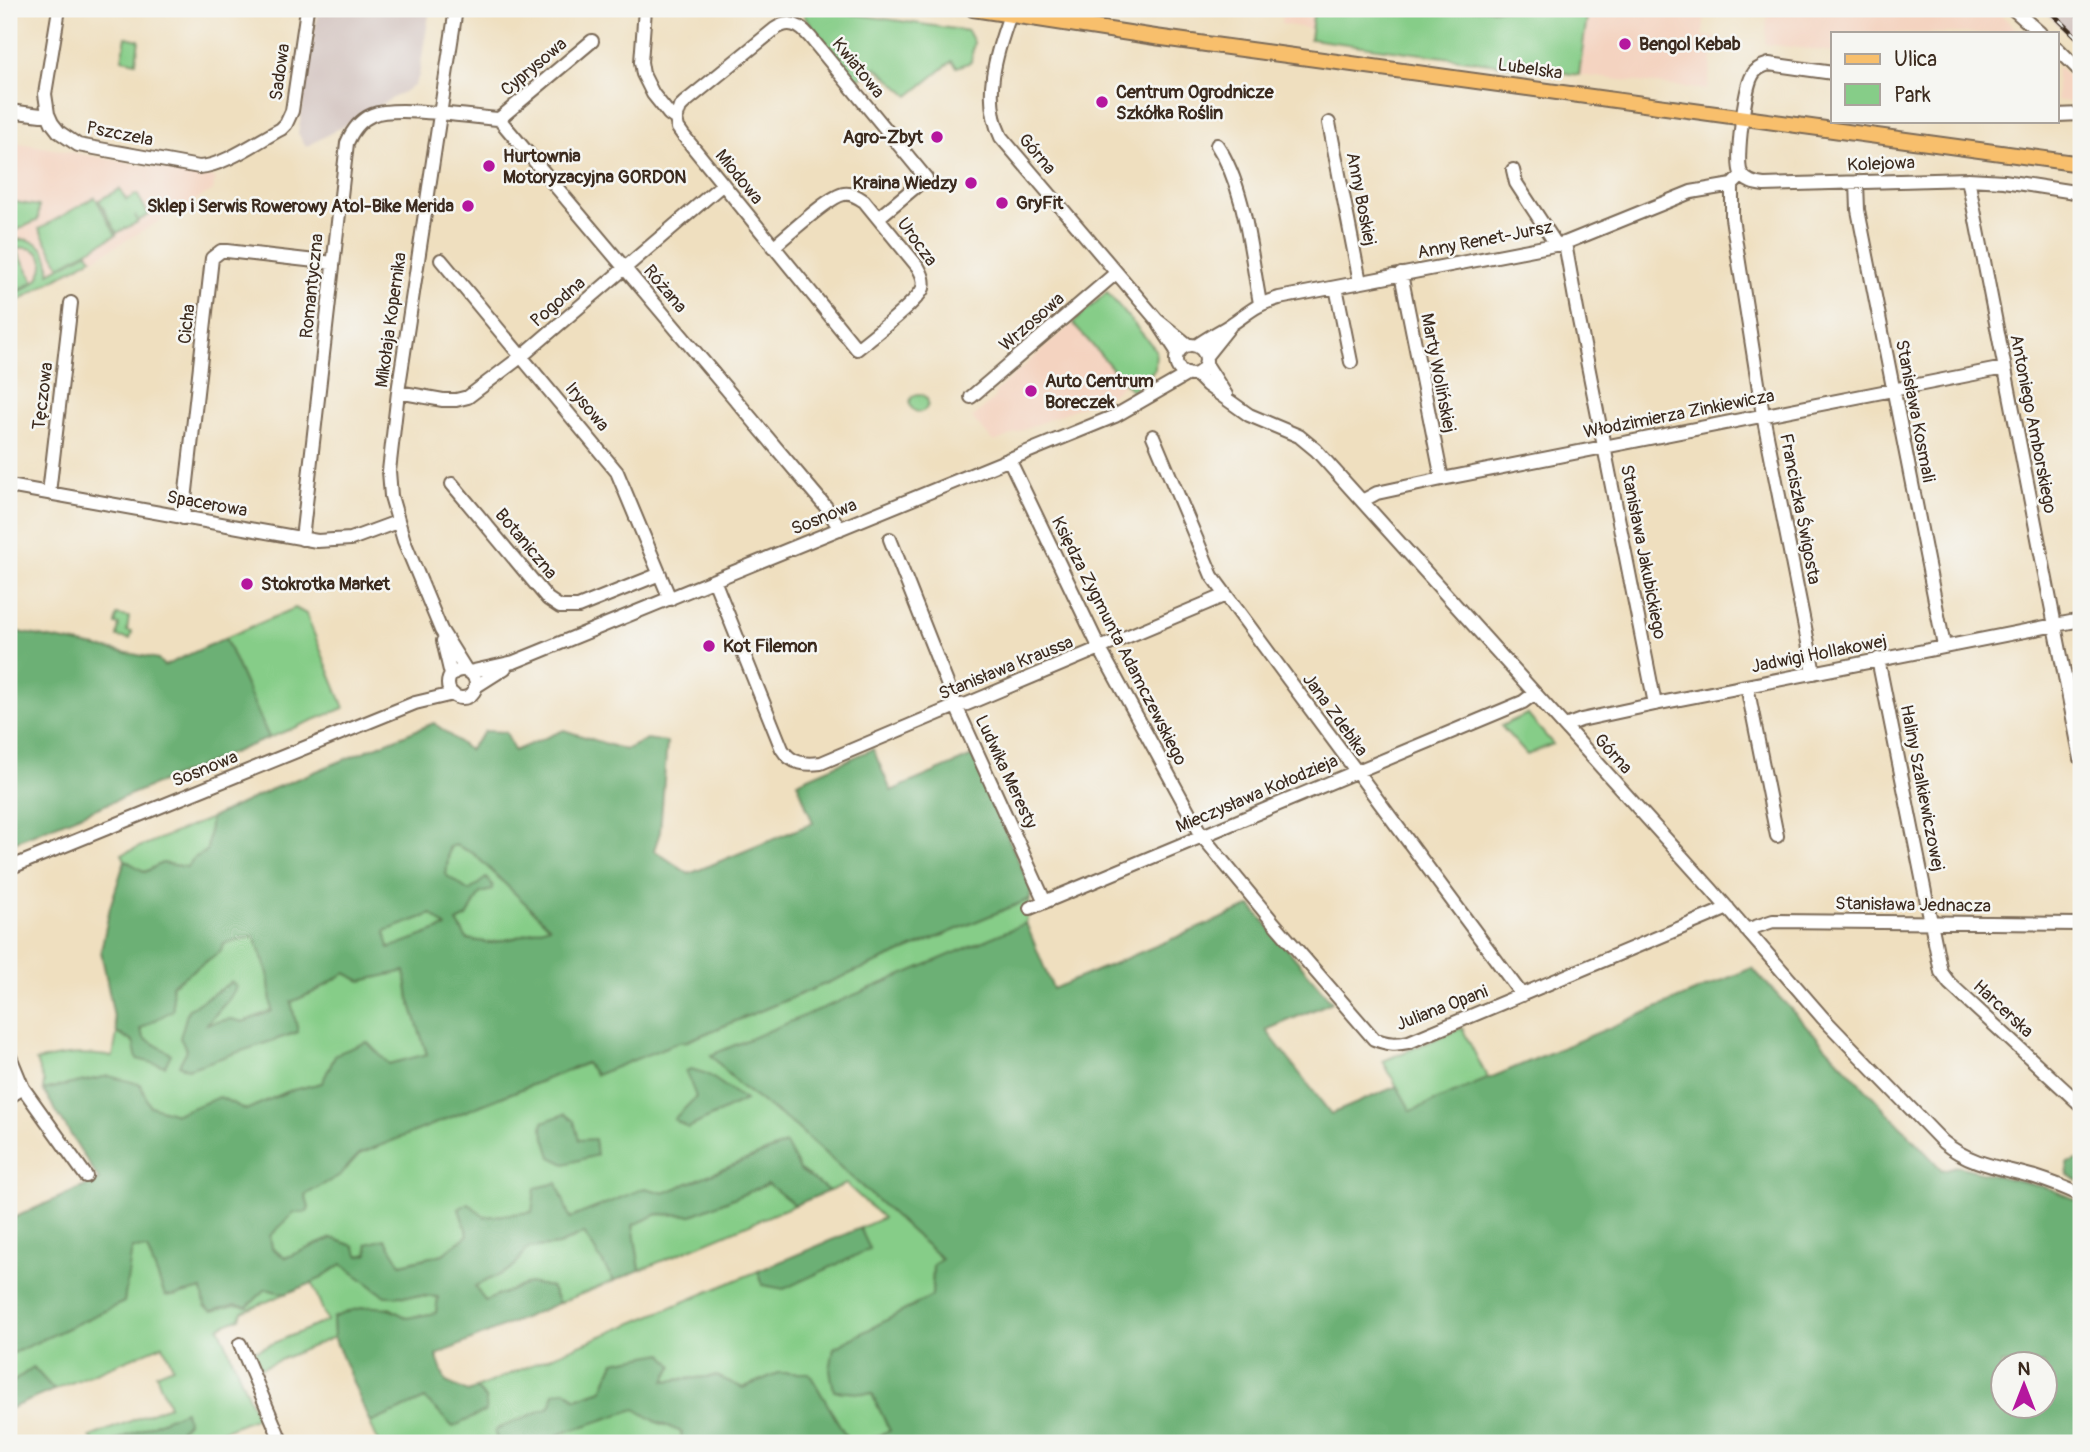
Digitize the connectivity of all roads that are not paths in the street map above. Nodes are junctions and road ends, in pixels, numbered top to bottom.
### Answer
1 (59, 9) edge
2 (307, 9) edge
3 (456, 9) edge
4 (645, 9) edge
5 (973, 9) edge
6 (2013, 9) edge
7 (1010, 15) junction
8 (2039, 32) edge
9 (592, 41) dead end
10 (2058, 49) edge
11 (2081, 72) edge
12 (1831, 73) edge
13 (9, 111) edge
14 (439, 113) junction
15 (48, 114) junction
16 (2081, 114) edge
17 (2058, 115) edge
18 (1744, 117) junction
19 (499, 119) junction
20 (676, 119) junction
21 (1329, 123) dead end
22 (1217, 145) dead end
23 (2081, 164) edge
24 (199, 167) joint
25 (1513, 170) dead end
26 (1742, 175) junction
27 (1968, 179) junction
28 (1857, 182) junction
29 (723, 184) junction
30 (1732, 185) junction
31 (2081, 193) edge
32 (878, 218) junction
33 (1561, 243) junction
34 (773, 247) junction
35 (441, 260) dead end
36 (333, 263) junction
37 (624, 267) junction
38 (1116, 273) junction
39 (1401, 274) junction
40 (1360, 282) junction
41 (1336, 287) junction
42 (71, 303) dead end
43 (1260, 303) junction
44 (1230, 325) junction
45 (857, 349) joint
46 (1185, 351) junction
47 (522, 356) junction
48 (1206, 360) junction
49 (1351, 362) dead end
50 (2004, 368) junction
51 (1192, 374) junction
52 (1892, 389) junction
53 (398, 392) junction
54 (971, 397) dead end
55 (1145, 399) junction
56 (1230, 401) junction
57 (1763, 415) junction
58 (1153, 436) dead end
59 (1605, 447) junction
60 (1009, 459) junction
61 (1442, 479) junction
62 (452, 484) dead end
63 (9, 486) edge
64 (49, 493) junction
65 (1362, 500) junction
66 (183, 517) junction
67 (397, 522) junction
68 (840, 529) junction
69 (302, 539) junction
70 (890, 539) dead end
71 (660, 574) junction
72 (714, 580) junction
73 (1226, 595) junction
74 (670, 599) junction
75 (2081, 620) edge
76 (2055, 625) junction
77 (441, 630) junction
78 (1944, 646) junction
79 (1100, 649) junction
80 (1878, 660) junction
81 (514, 662) junction
82 (468, 671) junction
83 (1814, 673) junction
84 (450, 684) junction
85 (1747, 686) junction
86 (475, 687) junction
87 (1535, 693) junction
88 (1655, 704) junction
89 (956, 706) junction
90 (1565, 726) junction
91 (2081, 759) edge
92 (1355, 772) junction
93 (1202, 836) junction
94 (1777, 836) dead end
95 (9, 868) edge
96 (1045, 902) junction
97 (1030, 908) dead end
98 (1728, 908) junction
99 (1931, 922) junction
100 (2081, 924) edge
101 (1746, 930) junction
102 (1522, 995) junction
103 (9, 1054) edge
104 (23, 1088) junction
105 (9, 1097) edge
106 (2081, 1105) edge
107 (86, 1176) dead end
108 (2081, 1195) edge
109 (240, 1344) dead end
110 (282, 1443) edge

1 - 15 street
2 - 24 street, Sadowa
3 - 14 street, Mikołaja Kopernika
4 - 20 street, Miodowa
5 - 7 main road, Lubelska
6 - 8 street
7 - 18 main road, Lubelska
7 - 38 street, Górna
9 - 19 street, Cyprysowa
10 - 11 street
12 - 18 street
13 - 15 street
14 - 19 street
14 - 36 street, Romantyczna
14 - 53 street, Mikołaja Kopernika
15 - 24 street, Pszczela
16 - 17 street
18 - 23 main road, Lubelska
18 - 26 street
19 - 37 street, Różana
20 - 29 street, Miodowa
20 - 32 street, Kwiatowa
21 - 40 street, Anny Boskiej
22 - 43 street
25 - 33 street, Stanisława Jakubickiego
26 - 28 street, Kolejowa
26 - 30 street
27 - 28 street, Kolejowa
27 - 31 street, Kolejowa
27 - 50 street, Antoniego Amborskiego
28 - 52 street, Stanisława Kosmali
29 - 34 street, Miodowa
29 - 37 street, Pogodna
30 - 33 street, Anny Renet-Jursz
30 - 57 street, Franciszka Świgosta
32 - 34 street, Urocza
32 - 45 street, Urocza
33 - 39 street, Anny Renet-Jursz
33 - 59 street, Stanisława Jakubickiego
34 - 45 street, Miodowa
35 - 47 street, Irysowa
36 - 66 street, Cicha
36 - 69 street, Romantyczna
37 - 47 street, Pogodna
37 - 68 street, Różana
38 - 46 street, Górna
38 - 54 street, Wrzosowa
39 - 40 street, Anny Renet-Jursz
39 - 61 street, Marty Wolińskiej
40 - 41 street, Anny Renet-Jursz
41 - 43 street, Anny Renet-Jursz
41 - 49 street
42 - 64 street, Tęczowa
43 - 44 street, Anny Renet-Jursz
44 - 46 street, Anny Renet-Jursz
44 - 48 street, Anny Renet-Jursz
46 - 48 street
46 - 51 street
46 - 55 street, Sosnowa
47 - 53 street, Pogodna
47 - 71 street, Irysowa
48 - 51 street
48 - 56 street, Górna
50 - 52 street, Włodzimierza Zinkiewicza
50 - 76 street, Antoniego Amborskiego
51 - 55 street, Sosnowa
51 - 56 street, Górna
52 - 57 street, Włodzimierza Zinkiewicza
52 - 78 street, Stanisława Kosmali
53 - 67 street, Mikołaja Kopernika
55 - 60 street, Sosnowa
56 - 65 street, Górna
57 - 59 street, Włodzimierza Zinkiewicza
57 - 83 street, Franciszka Świgosta
58 - 73 street, Jana Zdebika
59 - 61 street, Włodzimierza Zinkiewicza
59 - 88 street, Stanisława Jakubickiego
60 - 68 street, Sosnowa
60 - 79 street, Księdza Zygmunta Adamczewskiego
61 - 65 street, Włodzimierza Zinkiewicza
62 - 71 street, Botaniczna
63 - 64 street, Spacerowa
64 - 66 street, Spacerowa
65 - 87 street, Górna
66 - 69 street, Spacerowa
67 - 69 street, Spacerowa
67 - 77 street, Mikołaja Kopernika
68 - 72 street, Sosnowa
70 - 89 street, Ludwika Meresty
71 - 74 street, Irysowa
72 - 74 street, Sosnowa
72 - 89 street, Stanisława Kraussa
73 - 79 street, Stanisława Kraussa
73 - 92 street, Jana Zdebika
74 - 81 street, Sosnowa
75 - 76 street, Jadwigi Hollakowej
76 - 78 street, Jadwigi Hollakowej
76 - 91 street, Antoniego Amborskiego
77 - 82 street, Mikołaja Kopernika
77 - 84 street, Mikołaja Kopernika
78 - 80 street, Jadwigi Hollakowej
79 - 89 street, Stanisława Kraussa
79 - 93 street, Księdza Zygmunta Adamczewskiego
80 - 83 street, Jadwigi Hollakowej
80 - 99 street, Haliny Szalkiewiczowej
81 - 82 street, Sosnowa
81 - 86 street, Sosnowa
82 - 84 street
82 - 86 street
83 - 85 street, Jadwigi Hollakowej
84 - 86 street
84 - 95 street, Sosnowa
85 - 88 street, Jadwigi Hollakowej
85 - 94 street
87 - 90 street, Górna
87 - 92 street, Mieczysława Kołodzieja
88 - 90 street, Jadwigi Hollakowej
89 - 96 street, Ludwika Meresty
90 - 98 street, Górna
92 - 93 street, Mieczysława Kołodzieja
92 - 102 street, Jana Zdebika
93 - 96 street, Mieczysława Kołodzieja
93 - 102 street, Juliana Opani
96 - 97 street, Mieczysława Kołodzieja
98 - 101 street, Górna
98 - 102 street, Juliana Opani
99 - 100 street, Stanisława Jednacza
99 - 101 street, Stanisława Jednacza
99 - 106 street, Harcerska
101 - 108 street, Górna
103 - 104 street
104 - 105 street
104 - 107 street
109 - 110 street

